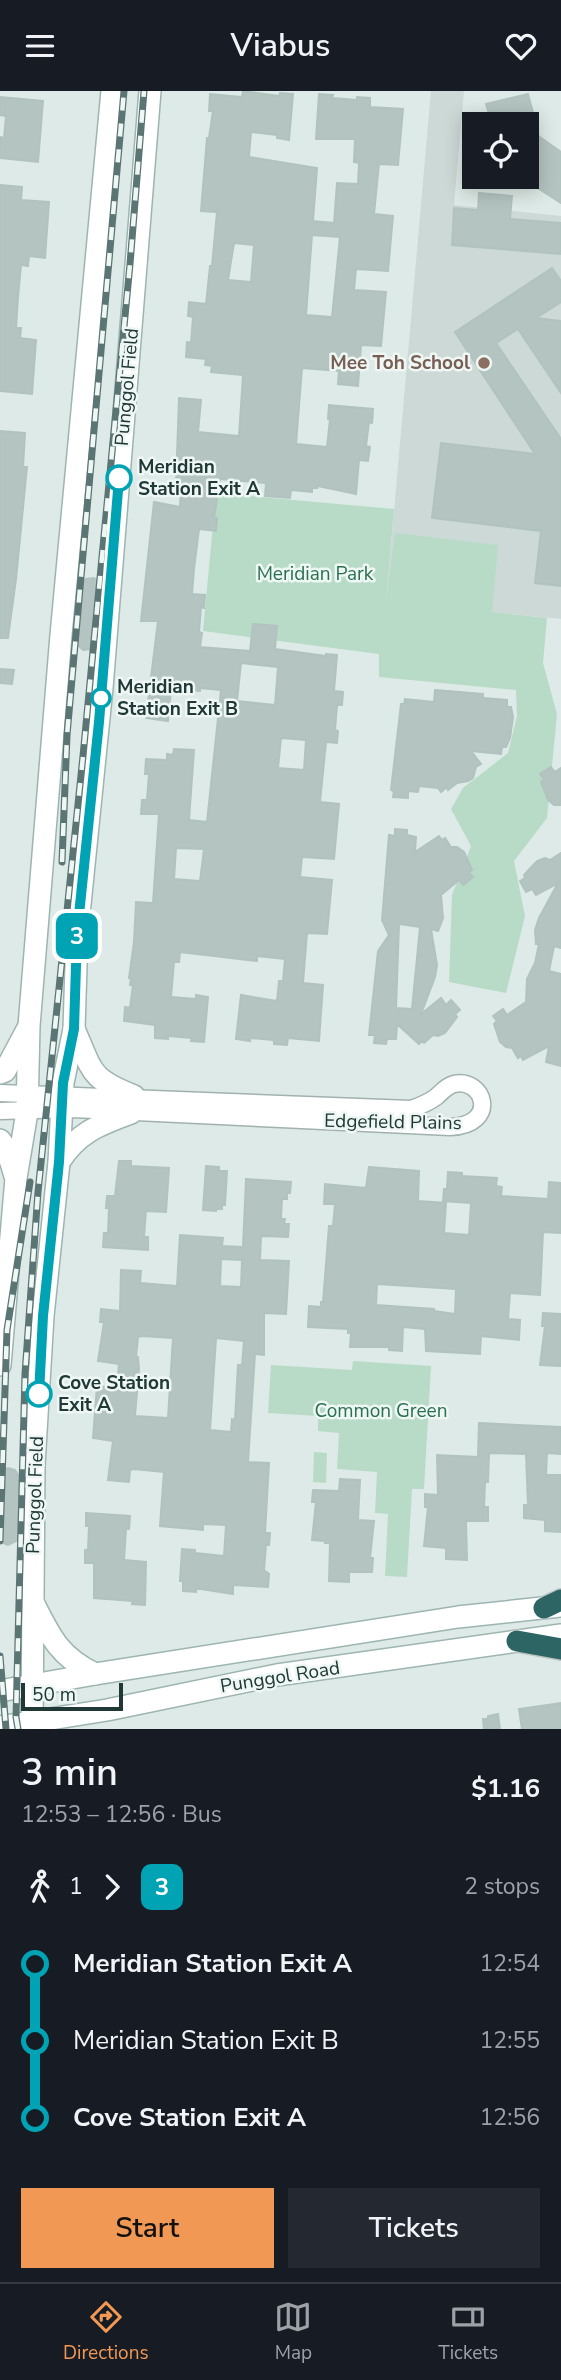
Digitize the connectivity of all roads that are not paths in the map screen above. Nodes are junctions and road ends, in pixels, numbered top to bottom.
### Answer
1 (111, 93) edge
2 (152, 94) edge
3 (29, 1026) junction
4 (74, 1029) junction
5 (0, 1073) edge
6 (0, 1093) edge
7 (27, 1103) junction
8 (62, 1103) junction
9 (132, 1105) junction
10 (0, 1111) edge
11 (0, 1140) edge
12 (59, 1162) junction
13 (16, 1178) junction
14 (0, 1365) edge
15 (33, 1602) junction
16 (556, 1605) edge
17 (561, 1635) edge
18 (517, 1640) junction
19 (561, 1649) edge
20 (95, 1674) junction
21 (32, 1685) junction
22 (0, 1691) edge
23 (107, 1710) junction
24 (32, 1725) edge
25 (0, 1727) edge
26 (81, 1729) edge

1 - 3 street
2 - 4 street, Punggol Field
3 - 5 street
3 - 7 street
4 - 8 street, Punggol Field
4 - 9 street
6 - 7 street, Edgefield Plains
7 - 8 street, Edgefield Plains
7 - 10 street, Edgefield Plains
7 - 13 street
8 - 9 street, Edgefield Plains
8 - 12 street, Punggol Field
9 - 9 street, Edgefield Plains
9 - 12 street
11 - 13 street
12 - 15 street, Punggol Field
13 - 14 street
15 - 20 street
15 - 21 street, Punggol Field
16 - 20 street, Punggol Road
17 - 18 street, Punggol Road
18 - 19 highway
18 - 23 street, Punggol Road
20 - 21 street, Punggol Road
21 - 22 street, Punggol Road
21 - 24 street, Punggol Field
23 - 24 street, Punggol Road
23 - 26 street
24 - 25 street, Punggol Road

